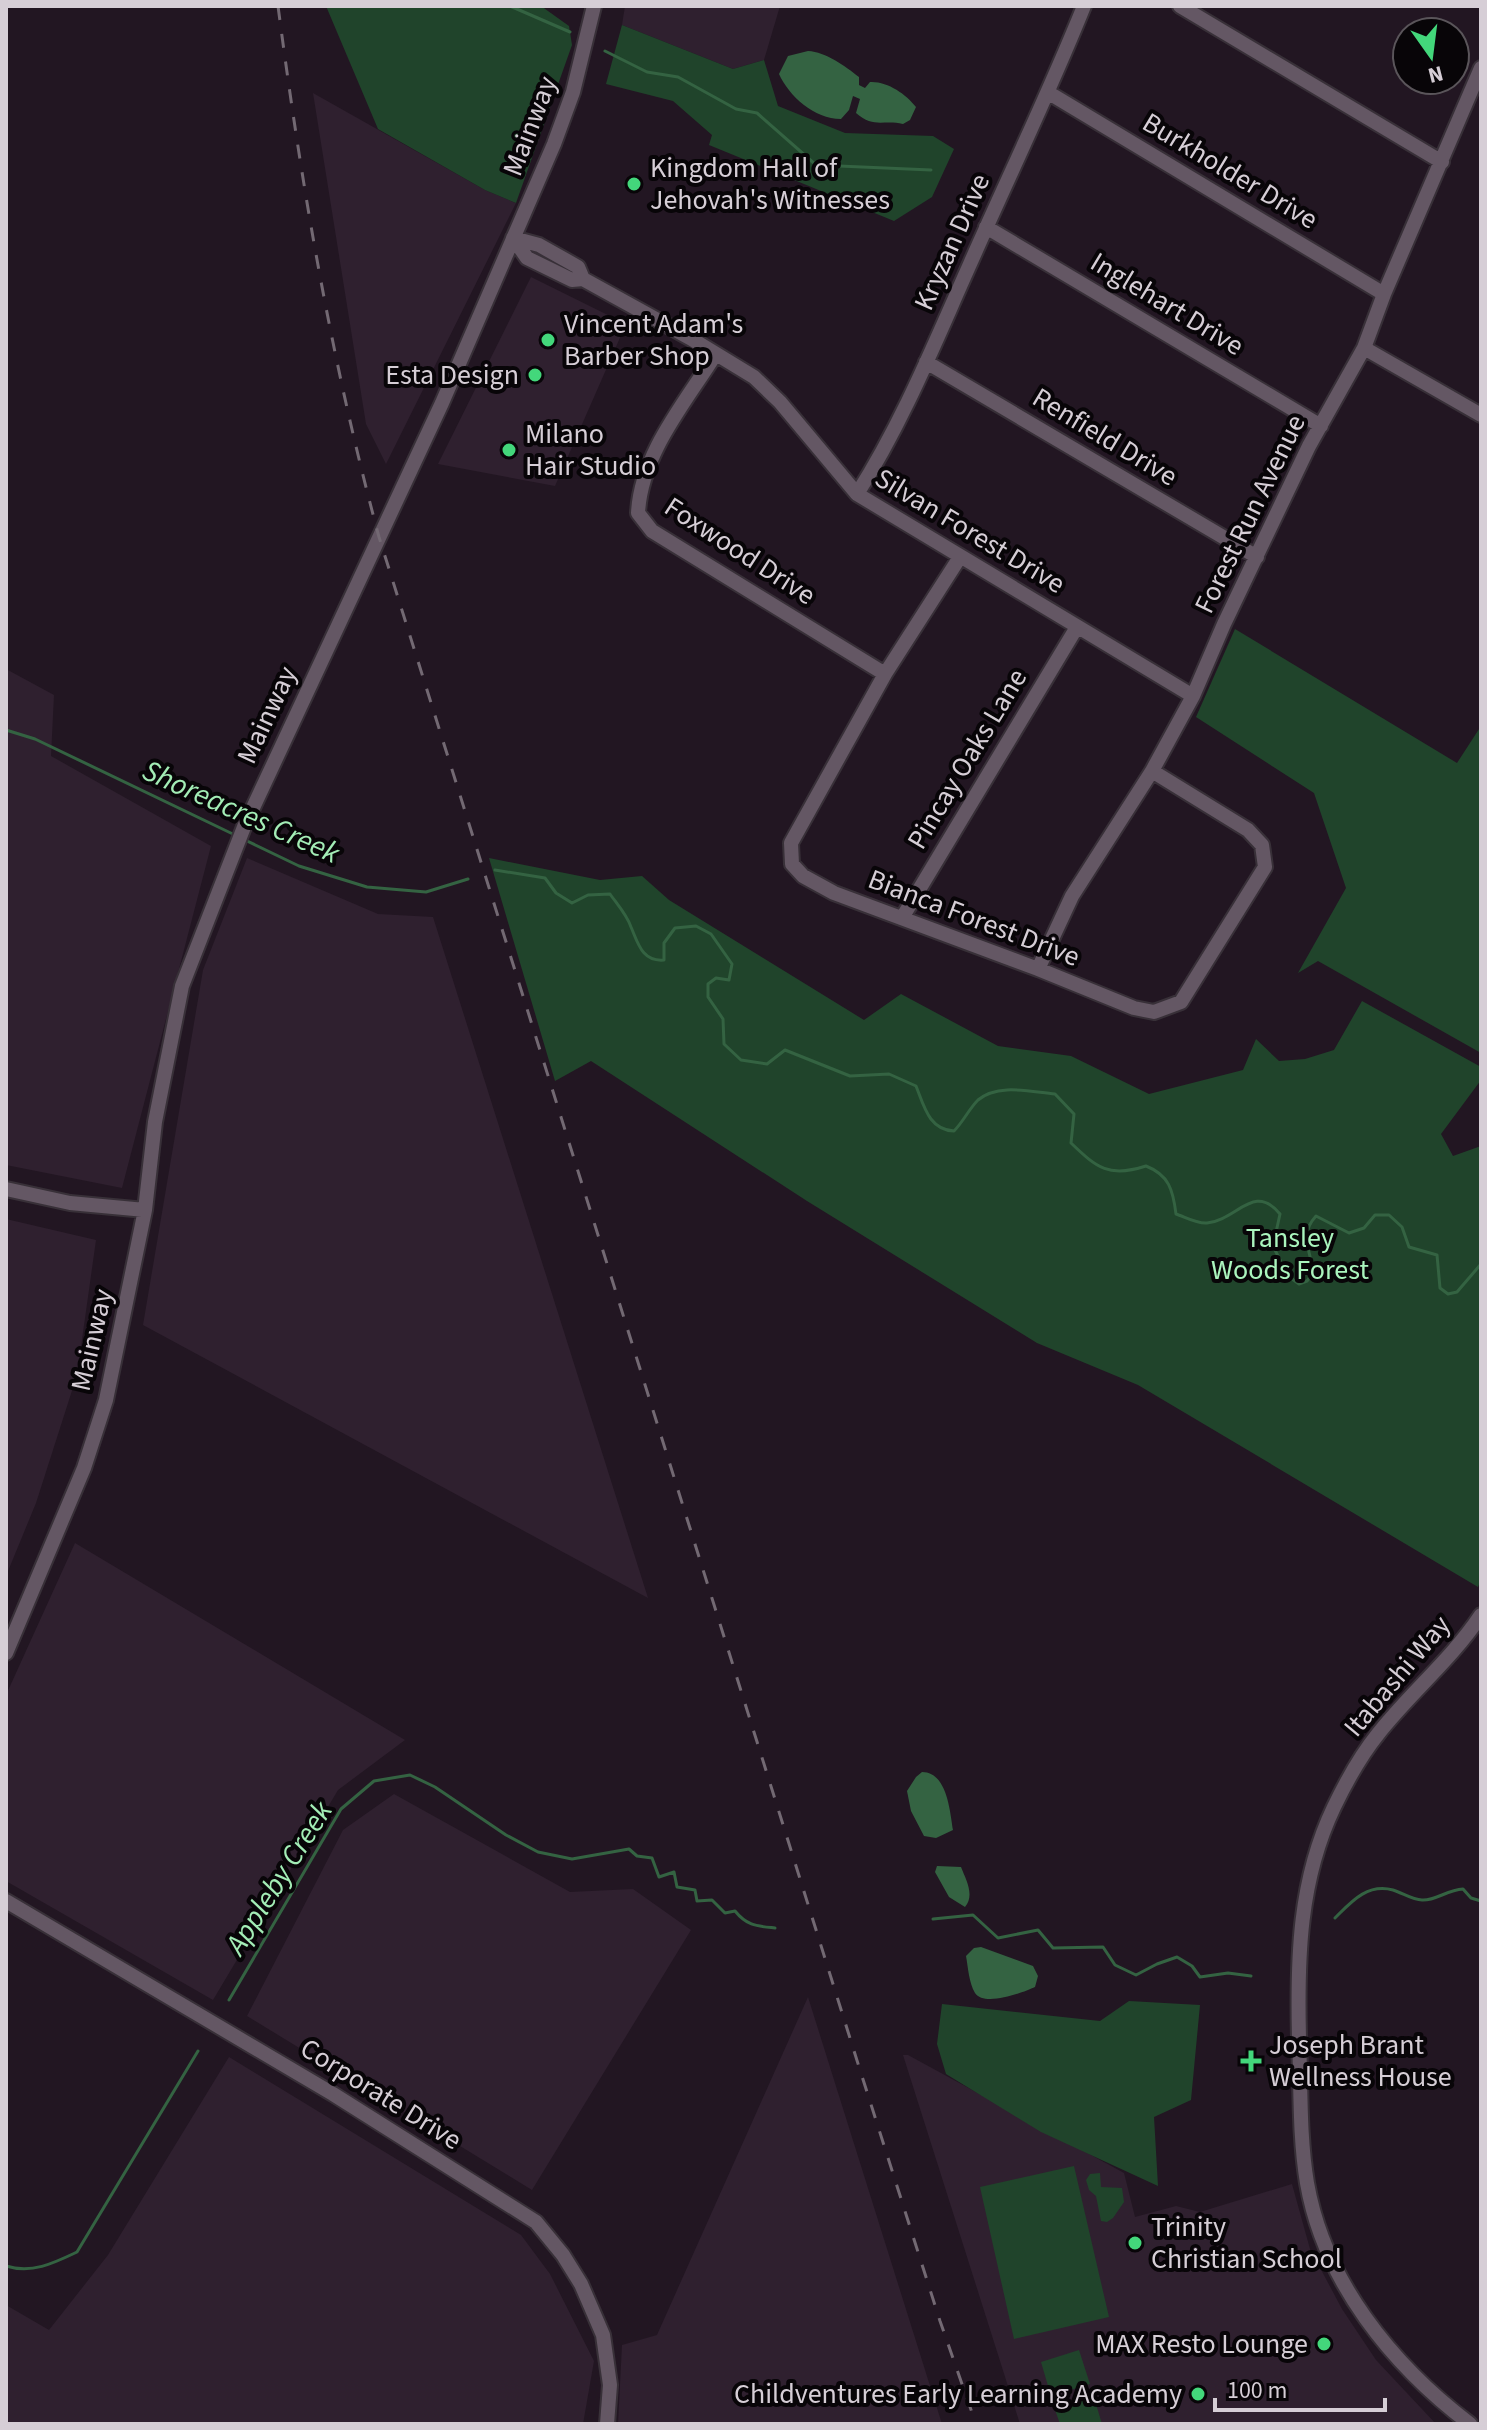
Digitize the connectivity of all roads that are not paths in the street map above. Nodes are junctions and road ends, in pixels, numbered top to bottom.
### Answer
1 (594, 6) edge
2 (1084, 6) edge
3 (1180, 6) edge
4 (1481, 68) edge
5 (1049, 93) junction
6 (1442, 162) junction
7 (986, 227) junction
8 (513, 238) junction
9 (1384, 294) junction
10 (1364, 348) junction
11 (715, 355) junction
12 (926, 362) junction
13 (1481, 415) edge
14 (1321, 426) junction
15 (857, 494) junction
16 (960, 557) junction
17 (1257, 557) junction
18 (1077, 627) junction
19 (885, 674) junction
20 (1193, 696) junction
21 (1152, 771) junction
22 (902, 918) junction
23 (1038, 969) junction
24 (6, 1189) edge
25 (145, 1210) junction
26 (1481, 1615) edge
27 (6, 1653) edge
28 (6, 1901) edge
29 (607, 2424) edge
30 (1470, 2424) edge

1 - 8 street, Mainway
2 - 5 street, Kryzan Drive
3 - 6 street
4 - 6 street, Forest Run Avenue
5 - 7 street, Kryzan Drive
5 - 9 street, Burkholder Drive
6 - 9 street, Forest Run Avenue
7 - 12 street, Kryzan Drive
7 - 14 street, Inglehart Drive
8 - 11 street, Silvan Forest Drive
8 - 25 street, Mainway
9 - 10 street, Forest Run Avenue
10 - 13 street
10 - 14 street, Forest Run Avenue
11 - 15 street, Silvan Forest Drive
11 - 19 street, Foxwood Drive
12 - 15 street, Kryzan Drive
12 - 17 street, Renfield Drive
14 - 17 street, Forest Run Avenue
15 - 16 street, Silvan Forest Drive
16 - 18 street, Silvan Forest Drive
16 - 19 street, Bianca Forest Drive
17 - 20 street, Forest Run Avenue
18 - 20 street, Silvan Forest Drive
18 - 22 street, Pincay Oaks Lane
19 - 22 street, Bianca Forest Drive
20 - 21 street, Forest Run Avenue
21 - 23 street, Forest Run Avenue
21 - 23 street, Bianca Forest Drive
22 - 23 street, Bianca Forest Drive
24 - 25 street
25 - 27 street, Mainway
26 - 30 street, Itabashi Way
28 - 29 street, Corporate Drive

